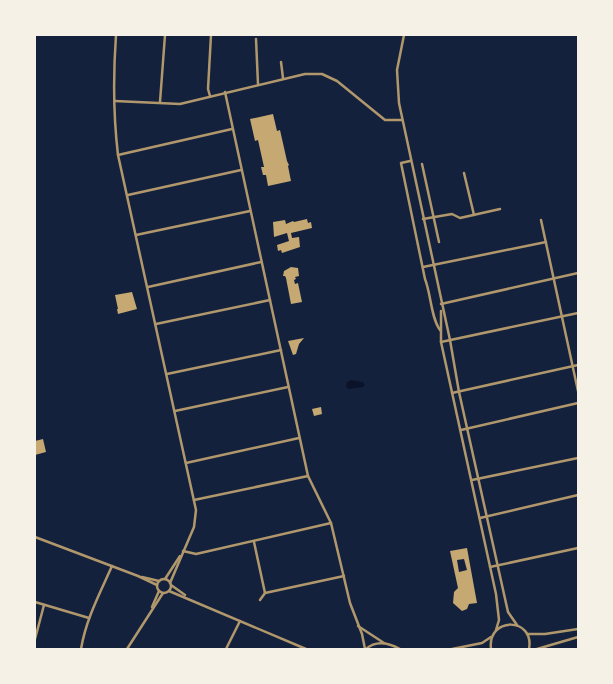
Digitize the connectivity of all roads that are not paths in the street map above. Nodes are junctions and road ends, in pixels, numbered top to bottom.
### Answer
1 (116, 35) edge
2 (165, 35) edge
3 (211, 35) edge
4 (404, 35) edge
5 (256, 39) dead end
6 (281, 62) dead end
7 (284, 78) junction
8 (258, 84) junction
9 (225, 92) junction
10 (210, 96) junction
11 (115, 101) junction
12 (160, 102) junction
13 (402, 120) junction
14 (232, 129) junction
15 (118, 155) junction
16 (410, 161) junction
17 (422, 164) dead end
18 (241, 170) junction
19 (464, 173) dead end
20 (127, 195) junction
21 (500, 209) dead end
22 (250, 211) junction
23 (474, 215) junction
24 (434, 217) junction
25 (423, 219) junction
26 (541, 220) dead end
27 (136, 235) junction
28 (439, 242) dead end
29 (546, 242) junction
30 (261, 262) junction
31 (433, 265) junction
32 (423, 267) junction
33 (578, 273) edge
34 (554, 278) junction
35 (147, 287) junction
36 (270, 300) junction
37 (441, 305) junction
38 (578, 313) edge
39 (562, 316) junction
40 (156, 324) junction
41 (440, 330) junction
42 (450, 340) junction
43 (441, 342) junction
44 (280, 350) junction
45 (578, 365) edge
46 (573, 366) junction
47 (166, 374) junction
48 (288, 387) junction
49 (578, 390) edge
50 (459, 392) junction
51 (452, 393) junction
52 (578, 403) edge
53 (174, 411) junction
54 (467, 429) junction
55 (461, 430) junction
56 (299, 438) junction
57 (578, 458) edge
58 (186, 463) junction
59 (308, 476) junction
60 (478, 479) junction
61 (472, 480) junction
62 (578, 495) edge
63 (194, 500) junction
64 (487, 516) junction
65 (480, 518) junction
66 (331, 524) junction
67 (35, 536) edge
68 (254, 541) junction
69 (578, 548) edge
70 (183, 551) junction
71 (112, 566) junction
72 (498, 566) junction
73 (490, 567) junction
74 (138, 576) junction
75 (344, 576) junction
76 (165, 579) junction
77 (159, 581) junction
78 (170, 584) junction
79 (157, 585) junction
80 (159, 591) junction
81 (169, 591) junction
82 (163, 593) junction
83 (265, 593) junction
84 (188, 598) junction
85 (260, 600) dead end
86 (35, 602) edge
87 (44, 605) junction
88 (150, 613) junction
89 (89, 618) junction
90 (240, 621) junction
91 (357, 625) junction
92 (517, 625) junction
93 (578, 629) edge
94 (496, 630) junction
95 (527, 634) junction
96 (492, 636) junction
97 (578, 637) edge
98 (35, 639) edge
99 (384, 643) junction
100 (81, 649) edge
101 (127, 649) edge
102 (226, 649) edge
103 (306, 649) edge
104 (365, 649) edge
105 (401, 649) edge
106 (452, 649) edge
107 (491, 649) edge
108 (529, 649) edge
109 (537, 649) edge

1 - 11 street
2 - 12 street
3 - 10 street
4 - 13 street
5 - 8 street
6 - 7 street
7 - 8 street
7 - 13 street
8 - 9 street
9 - 10 street
9 - 14 street
10 - 12 street
11 - 12 street
11 - 15 street
13 - 16 street
14 - 15 street
14 - 18 street
15 - 20 street
16 - 25 street
16 - 32 street
17 - 24 street
18 - 20 street
18 - 22 street
19 - 23 street
20 - 27 street
21 - 23 street
22 - 27 street
22 - 30 street
23 - 24 street
24 - 25 street
24 - 28 street
25 - 31 street
26 - 29 street
27 - 35 street
29 - 31 street
29 - 34 street
30 - 35 street
30 - 36 street
31 - 32 street
31 - 37 street
32 - 41 street
33 - 34 street
34 - 37 street
34 - 39 street
35 - 40 street
36 - 40 street
36 - 44 street
37 - 41 street
37 - 42 street
38 - 39 street
39 - 42 street
39 - 46 street
40 - 47 street
41 - 43 street
42 - 43 street
42 - 50 street
43 - 51 street
44 - 47 street
44 - 48 street
45 - 46 street
46 - 49 street
46 - 50 street
47 - 53 street
48 - 53 street
48 - 56 street
50 - 51 street
50 - 54 street
51 - 55 street
52 - 54 street
53 - 58 street
54 - 55 street
54 - 60 street
55 - 61 street
56 - 58 street
56 - 59 street
57 - 60 street
58 - 63 street
59 - 63 street
59 - 66 street
60 - 61 street
60 - 64 street
61 - 65 street
62 - 64 street
63 - 70 street
64 - 65 street
64 - 72 street
65 - 73 street
66 - 68 street
66 - 75 street
67 - 71 street
68 - 70 street
68 - 83 street
69 - 72 street
70 - 76 street
70 - 78 street
71 - 74 street
71 - 89 street
72 - 73 street
72 - 92 street
73 - 94 street
74 - 77 street
74 - 79 street
75 - 83 street
75 - 91 street
76 - 77 street
76 - 78 street
77 - 79 street
78 - 81 street
78 - 84 street
79 - 80 street
80 - 82 street
80 - 88 street
81 - 82 street
81 - 84 street
82 - 88 street
83 - 85 street
84 - 90 street
86 - 87 street
87 - 89 street
87 - 98 street
88 - 101 street
89 - 100 street
90 - 102 street
90 - 103 street
91 - 99 street
91 - 104 street
92 - 94 street
92 - 95 street
93 - 95 street
94 - 96 street
95 - 108 street
96 - 106 street
96 - 107 street
97 - 109 street
99 - 104 street
99 - 105 street

